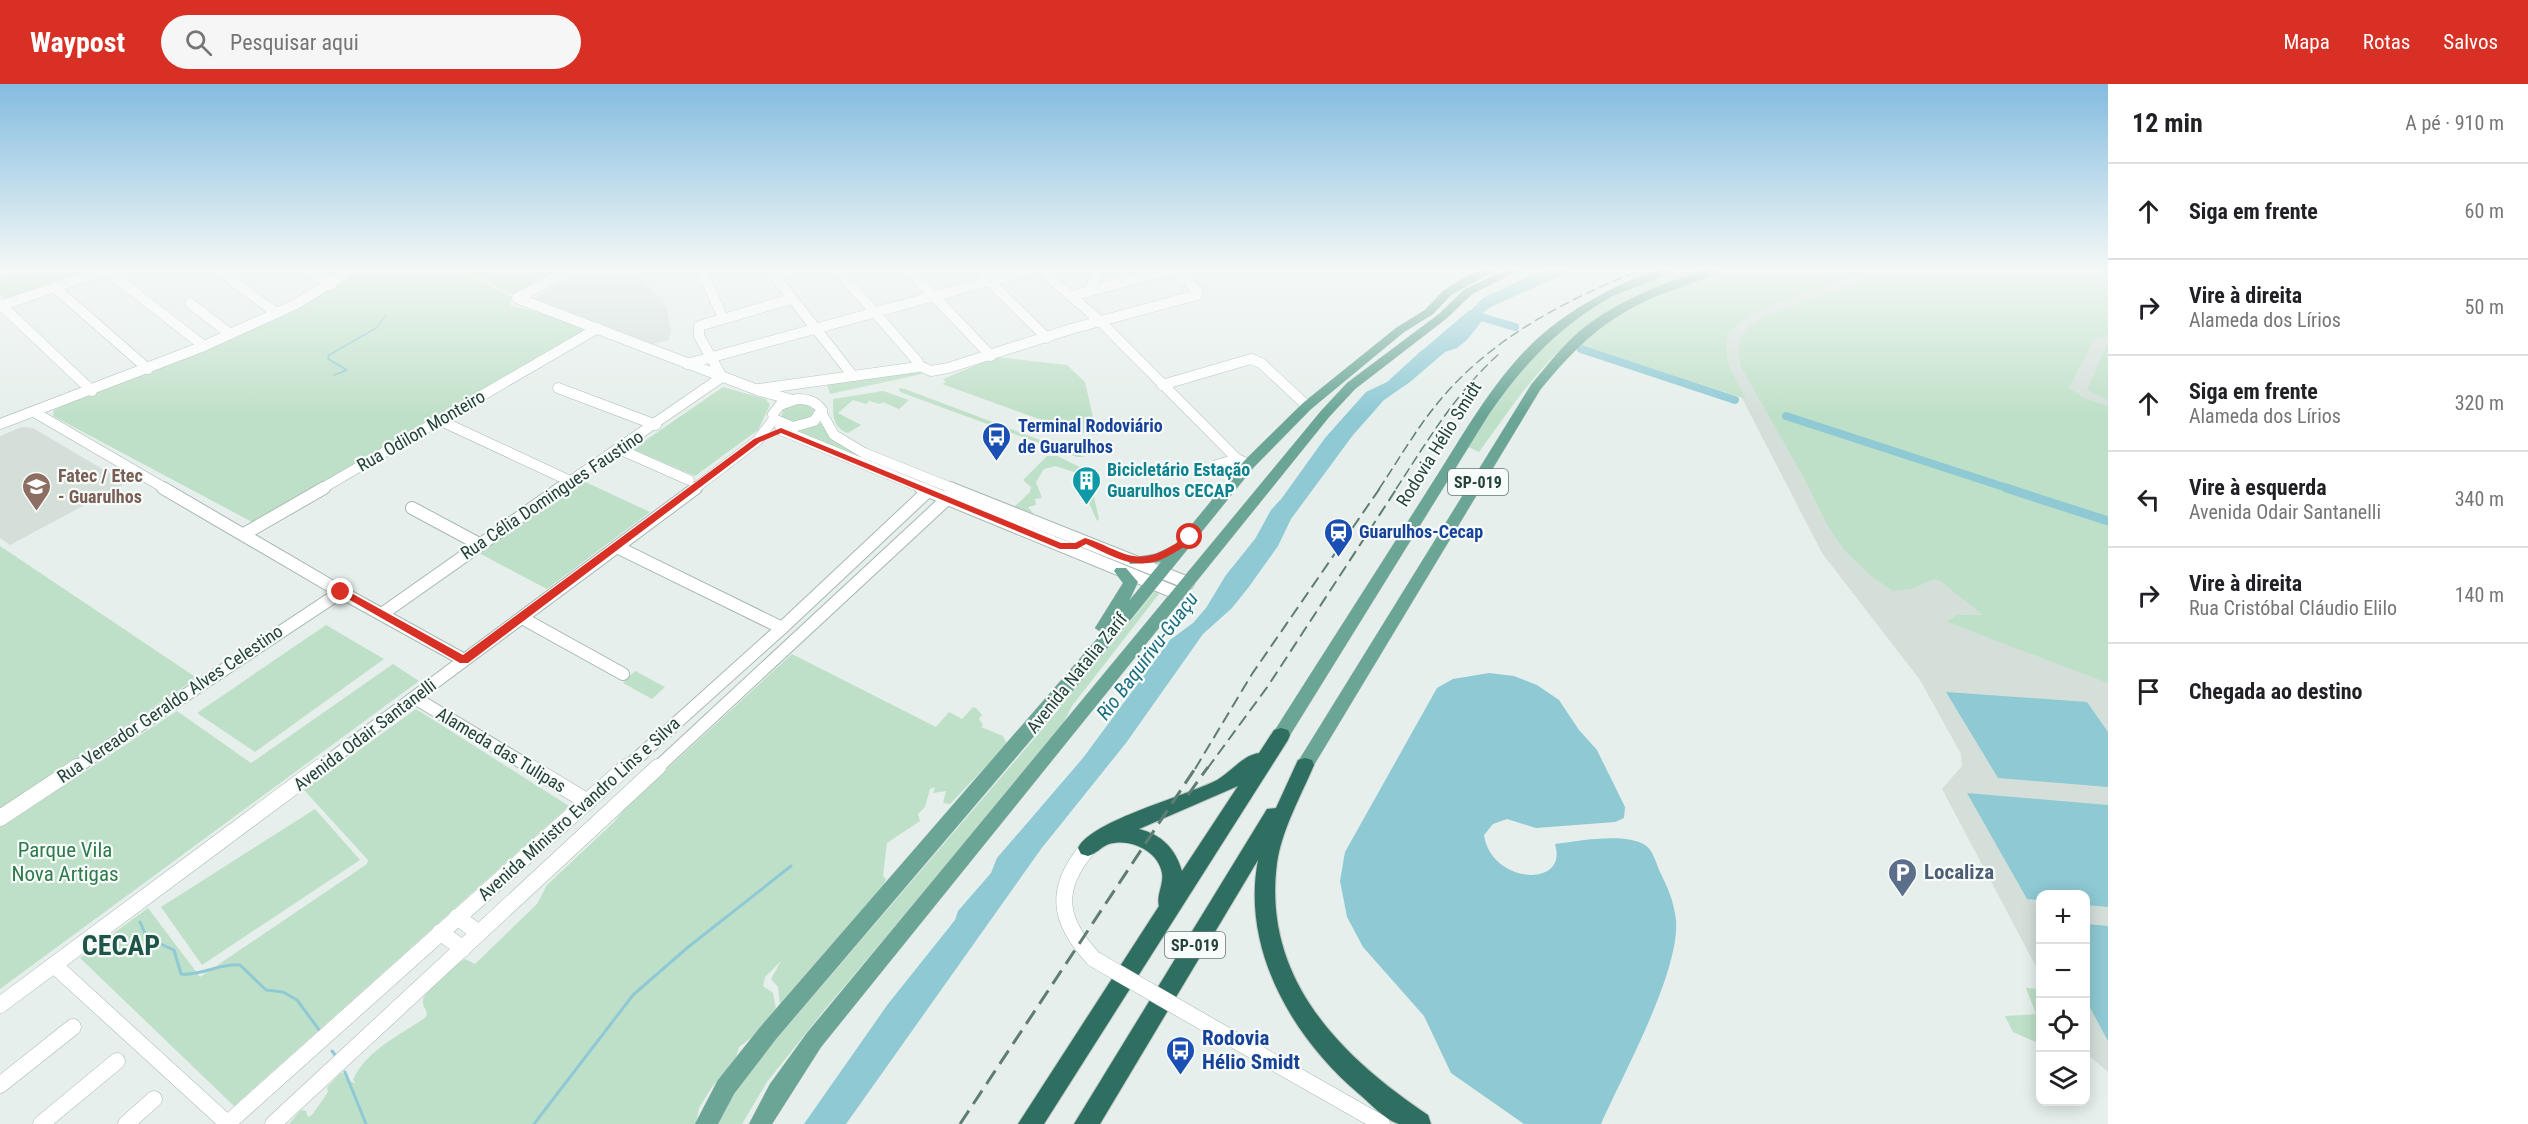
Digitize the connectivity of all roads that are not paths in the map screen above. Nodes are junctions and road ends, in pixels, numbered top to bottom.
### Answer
1 (14, 318) edge
2 (88, 318) edge
3 (165, 318) edge
4 (209, 318) edge
5 (266, 318) edge
6 (571, 318) edge
7 (723, 318) edge
8 (807, 318) edge
9 (858, 318) edge
10 (880, 318) edge
11 (954, 318) edge
12 (1027, 318) edge
13 (1096, 318) edge
14 (1117, 318) edge
15 (1420, 318) edge
16 (1441, 318) edge
17 (1569, 318) edge
18 (1609, 318) edge
19 (1101, 322) junction
20 (598, 328) junction
21 (815, 328) junction
22 (230, 334) junction
23 (1047, 338) junction
24 (204, 346) junction
25 (991, 356) junction
26 (711, 357) junction
27 (687, 364) junction
28 (917, 364) junction
29 (148, 369) junction
30 (854, 376) junction
31 (722, 377) junction
32 (802, 383) junction
33 (1162, 385) junction
34 (558, 388) dead end
35 (92, 391) junction
36 (758, 391) junction
37 (799, 399) junction
38 (1307, 406) junction
39 (34, 412) junction
40 (822, 414) junction
41 (439, 420) junction
42 (780, 422) junction
43 (0, 424) edge
44 (656, 425) junction
45 (619, 449) junction
46 (1243, 461) junction
47 (1217, 465) dead end
48 (689, 480) dead end
49 (570, 481) junction
50 (928, 491) junction
51 (947, 499) junction
52 (412, 508) dead end
53 (244, 534) junction
54 (1085, 541) junction
55 (1185, 543) junction
56 (479, 544) junction
57 (1060, 546) junction
58 (617, 547) junction
59 (1135, 561) junction
60 (1122, 572) junction
61 (1156, 577) junction
62 (1184, 588) junction
63 (341, 592) junction
64 (382, 614) junction
65 (522, 618) junction
66 (782, 628) junction
67 (464, 660) junction
68 (622, 674) dead end
69 (1075, 677) junction
70 (415, 698) junction
71 (1281, 735) junction
72 (1305, 765) junction
73 (588, 802) junction
74 (0, 818) edge
75 (1088, 848) junction
76 (457, 917) junction
77 (440, 932) junction
78 (479, 933) junction
79 (1154, 934) junction
80 (463, 949) junction
81 (54, 965) junction
82 (0, 1005) edge
83 (73, 1028) dead end
84 (117, 1061) dead end
85 (0, 1085) edge
86 (154, 1099) dead end
87 (41, 1124) edge
88 (126, 1124) edge
89 (228, 1124) edge
90 (273, 1124) edge
91 (706, 1124) edge
92 (760, 1124) edge
93 (1030, 1124) edge
94 (1086, 1124) edge
95 (1382, 1124) edge
96 (1419, 1124) edge

1 - 35 street
2 - 29 street
3 - 24 street
4 - 22 street
5 - 22 street
6 - 20 street
7 - 26 street
8 - 21 street
9 - 21 street
10 - 28 street
11 - 25 street
12 - 23 street
13 - 19 street
14 - 19 street
15 - 38 main road, Avenida Natalia Zarif
16 - 62 main road, Avenida Natalia Zarif
17 - 71 main road, Rodovia Hélio Smidt / SP-019
18 - 72 main road, SP-019
19 - 23 street
19 - 33 street
20 - 27 street
20 - 41 street, Rua Odilon Monteiro
21 - 26 street
21 - 30 street
22 - 24 street
23 - 25 street
24 - 29 street
25 - 28 street
26 - 27 street
26 - 31 street
27 - 31 street
28 - 30 street
29 - 35 street
30 - 32 street
31 - 36 street
31 - 44 street, Rua Célia Domingues Faustino
32 - 36 street
32 - 37 street
33 - 38 street
33 - 46 street
34 - 44 street
35 - 39 street
36 - 37 street
36 - 42 street
37 - 40 street
37 - 42 street
38 - 46 main road, Avenida Natalia Zarif
39 - 43 street
39 - 53 street
40 - 42 street
40 - 54 street
41 - 49 street
41 - 53 street, Rua Odilon Monteiro
42 - 50 street
42 - 58 street, Avenida Odair Santanelli
44 - 45 street, Rua Célia Domingues Faustino
45 - 48 street
45 - 49 street, Rua Célia Domingues Faustino
46 - 47 street
46 - 55 main road, Avenida Natalia Zarif
49 - 56 street, Rua Célia Domingues Faustino
50 - 51 street
50 - 66 street, Avenida Ministro Evandro Lins e Silva
51 - 57 street
51 - 78 street, Avenida Ministro Evandro Lins e Silva
52 - 56 street
53 - 63 street
54 - 57 street
54 - 59 street
55 - 59 main road
55 - 61 main road, Avenida Natalia Zarif
56 - 64 street, Rua Célia Domingues Faustino
57 - 60 street
58 - 65 street, Avenida Odair Santanelli
58 - 66 street
59 - 61 street
60 - 61 street
60 - 69 main road
61 - 62 street
61 - 69 main road, Avenida Natalia Zarif
62 - 92 main road, Avenida Natalia Zarif
63 - 64 street
63 - 74 street, Rua Vereador Geraldo Alves Celestino
64 - 67 street
65 - 67 street, Avenida Odair Santanelli
65 - 68 street
66 - 73 street, Avenida Ministro Evandro Lins e Silva
67 - 70 street, Avenida Odair Santanelli
69 - 91 main road, Avenida Natalia Zarif
70 - 73 street, Alameda das Tulipas
70 - 81 street, Avenida Odair Santanelli
71 - 75 highway
71 - 79 highway, Rodovia Hélio Smidt / SP-019
72 - 94 highway, SP-019
72 - 96 highway
73 - 76 street, Avenida Ministro Evandro Lins e Silva
75 - 79 highway
75 - 95 street, bridge
76 - 77 street, Avenida Ministro Evandro Lins e Silva
76 - 78 street
77 - 80 street
77 - 89 street, Avenida Ministro Evandro Lins e Silva
78 - 80 street, Avenida Ministro Evandro Lins e Silva
79 - 93 highway, Rodovia Hélio Smidt / SP-019
80 - 90 street, Avenida Ministro Evandro Lins e Silva
81 - 82 street, Avenida Odair Santanelli
81 - 89 street
83 - 85 street
84 - 87 street
86 - 88 street

